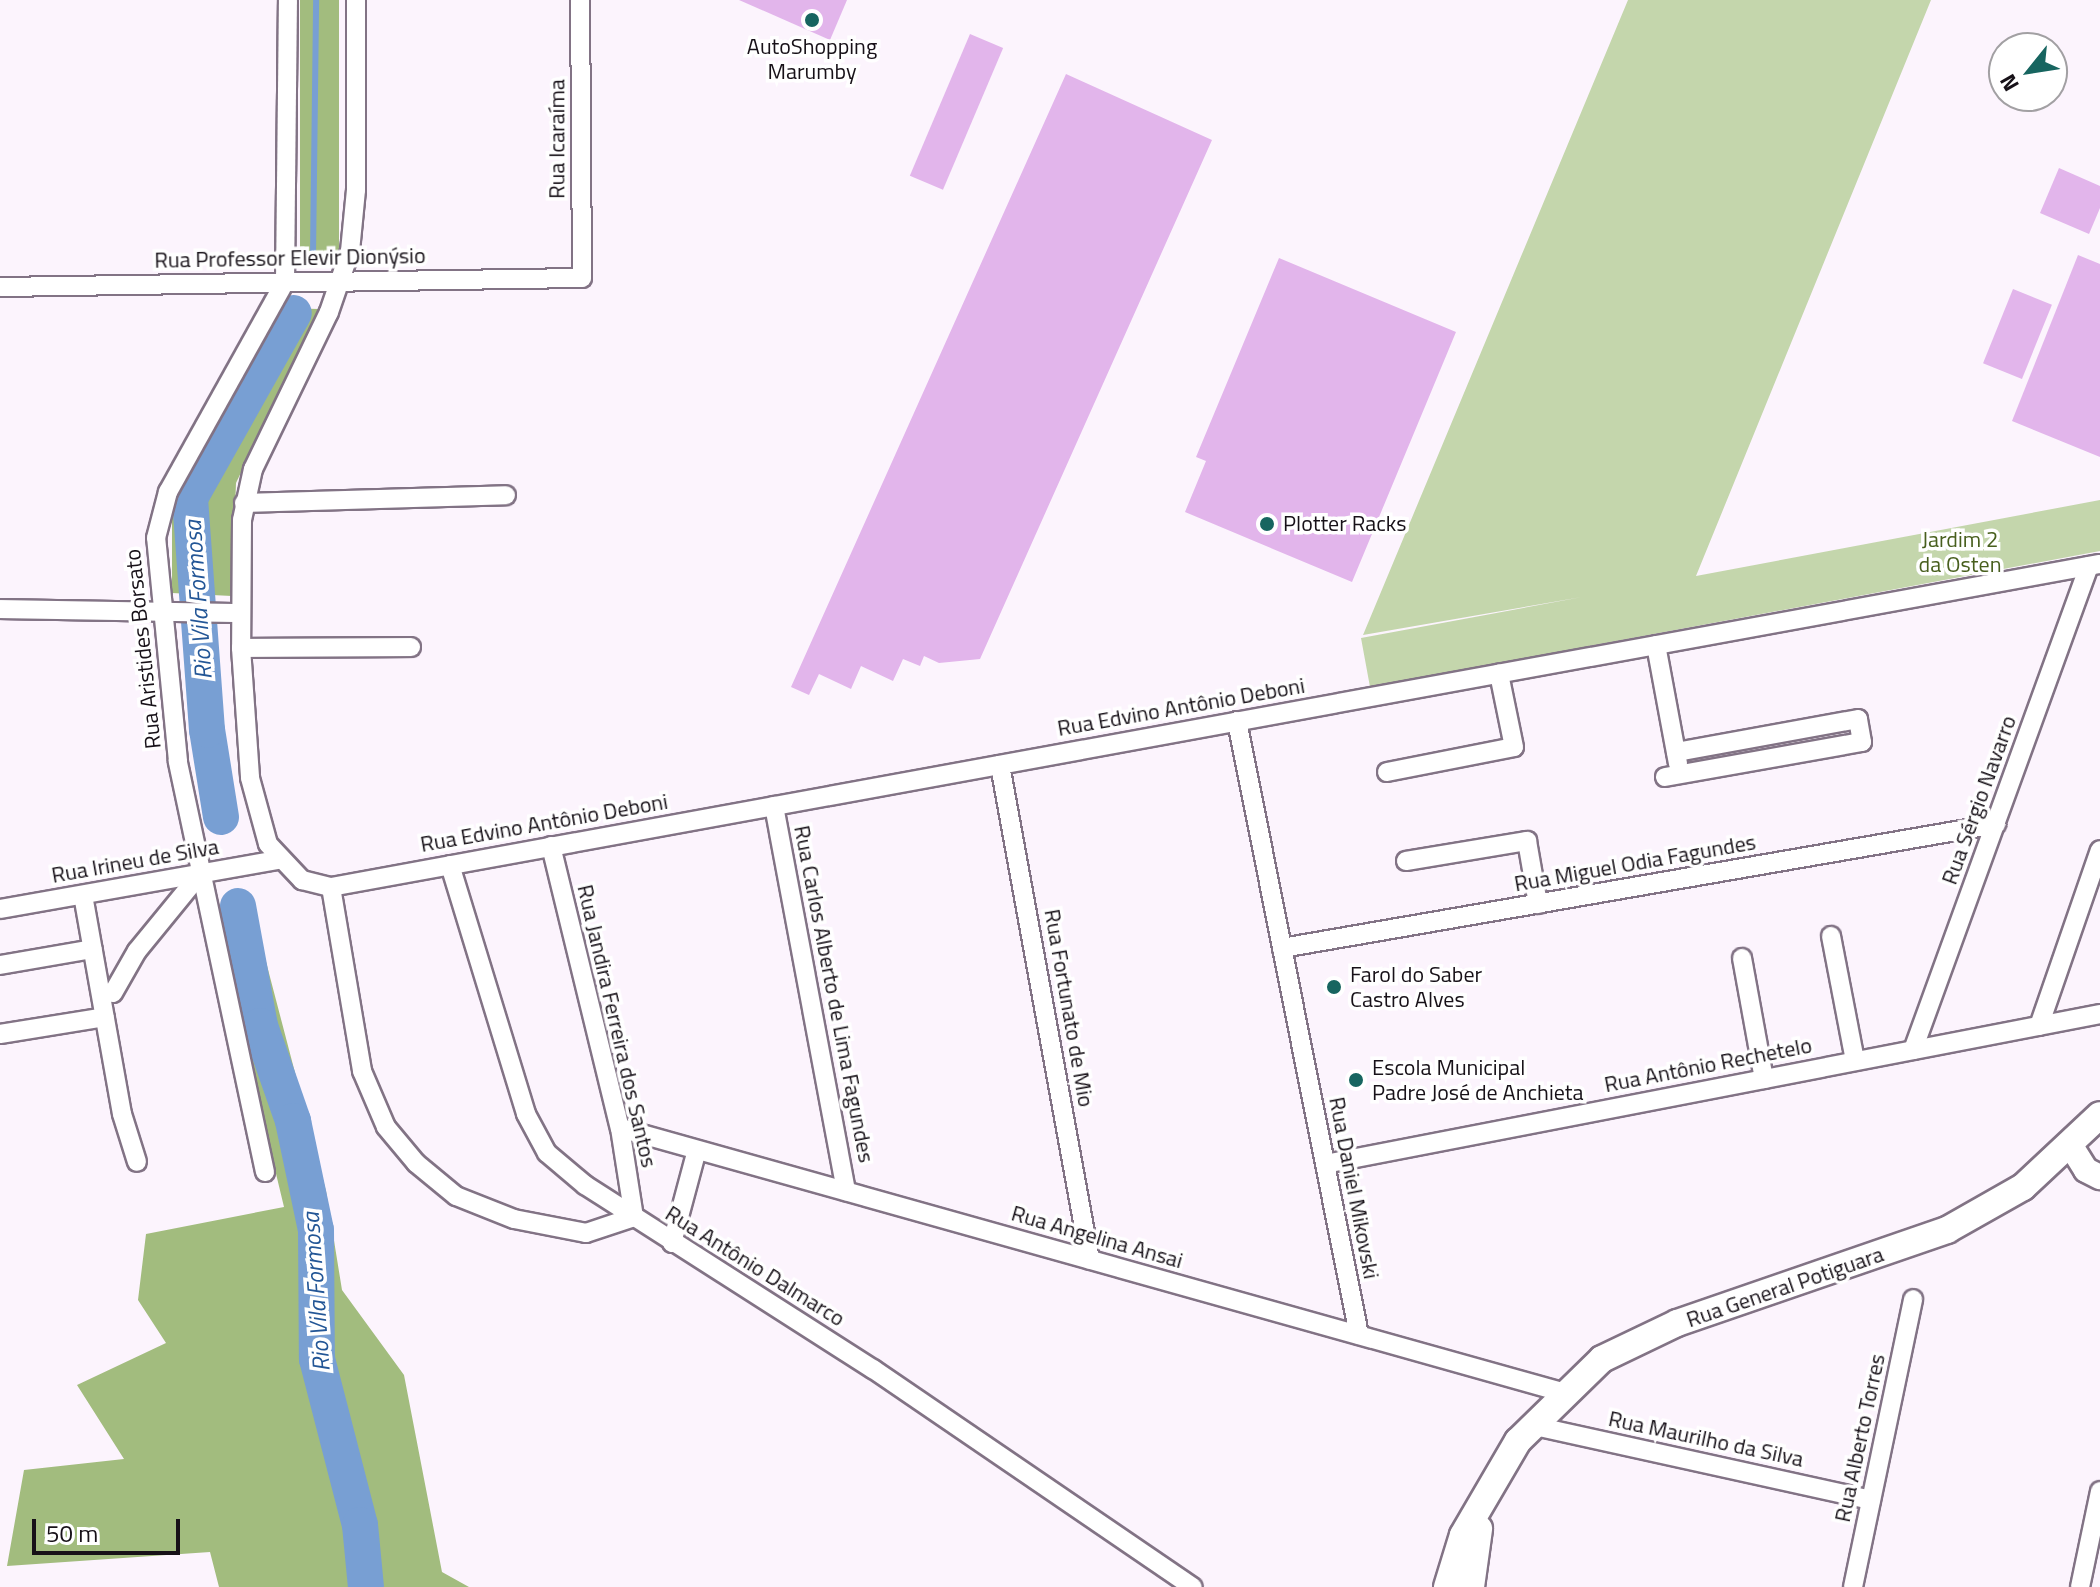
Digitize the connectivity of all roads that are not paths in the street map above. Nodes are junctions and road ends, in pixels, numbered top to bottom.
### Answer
1 (288, 0) edge
2 (356, 0) edge
3 (580, 0) edge
4 (582, 278) joint
5 (285, 282) junction
6 (341, 282) junction
7 (0, 287) edge
8 (506, 495) dead end
9 (244, 503) junction
10 (2095, 565) edge
11 (0, 609) edge
12 (166, 612) junction
13 (240, 613) junction
14 (1656, 645) junction
15 (411, 647) dead end
16 (241, 648) junction
17 (1499, 674) junction
18 (1237, 721) junction
19 (1676, 752) junction
20 (1000, 765) junction
21 (1387, 772) dead end
22 (774, 806) junction
23 (1996, 824) junction
24 (551, 846) junction
25 (2100, 850) edge
26 (278, 860) junction
27 (1406, 861) dead end
28 (450, 865) junction
29 (200, 874) junction
30 (331, 887) junction
31 (83, 895) junction
32 (1538, 904) junction
33 (0, 909) edge
34 (1831, 936) dead end
35 (1282, 948) junction
36 (93, 949) junction
37 (1742, 958) dead end
38 (0, 965) edge
39 (113, 993) dead end
40 (2100, 1014) edge
41 (105, 1017) junction
42 (2039, 1026) junction
43 (0, 1034) edge
44 (1913, 1050) junction
45 (1855, 1061) junction
46 (1764, 1079) junction
47 (2100, 1115) edge
48 (620, 1128) junction
49 (2071, 1146) junction
50 (697, 1150) junction
51 (137, 1162) dead end
52 (1325, 1164) junction
53 (265, 1172) dead end
54 (2100, 1177) edge
55 (846, 1191) junction
56 (634, 1217) junction
57 (672, 1243) junction
58 (1090, 1260) junction
59 (1913, 1299) dead end
60 (1359, 1335) junction
61 (1562, 1392) junction
62 (1530, 1425) junction
63 (1493, 1484) junction
64 (2100, 1491) edge
65 (1871, 1500) junction
66 (1193, 1587) edge
67 (1447, 1587) edge
68 (1471, 1587) edge
69 (1853, 1587) edge
70 (2080, 1587) edge

1 - 5 street, Rua Aristides Borsato
2 - 6 street
3 - 4 street, Rua Icaraíma
4 - 6 street, Rua Professor Elevir Dionýsio
5 - 6 street, Rua Professor Elevir Dionýsio
5 - 7 street, Rua Professor Elevir Dionýsio
5 - 12 street, Rua Aristides Borsato
6 - 9 street
8 - 9 street
9 - 13 street
10 - 14 street, Rua Edvino Antônio Deboni
10 - 23 street, Rua Sérgio Navarro
11 - 12 street
12 - 13 street
12 - 29 street, Rua Aristides Borsato
13 - 16 street
14 - 17 street, Rua Edvino Antônio Deboni
14 - 19 street
15 - 16 street
16 - 26 street
17 - 18 street, Rua Edvino Antônio Deboni
17 - 21 street
18 - 20 street, Rua Edvino Antônio Deboni
18 - 35 street, Rua Daniel Mikovski
19 - 19 street
20 - 22 street, Rua Edvino Antônio Deboni
20 - 58 street, Rua Fortunato de Mio
22 - 24 street, Rua Edvino Antônio Deboni
22 - 55 street, Rua Carlos Alberto de Lima Fagundes
23 - 32 street, Rua Miguel Odia Fagundes
23 - 44 street, Rua Sérgio Navarro
24 - 28 street, Rua Edvino Antônio Deboni
24 - 48 street, Rua Jandira Ferreira dos Santos
25 - 42 street
26 - 29 street, Rua Irineu de Silva
26 - 30 street
27 - 32 street
28 - 30 street, Rua Edvino Antônio Deboni
28 - 56 street, Rua Antônio Dalmarco
29 - 31 street, Rua Irineu de Silva
29 - 39 street
29 - 53 street, Rua Aristides Borsato
30 - 56 street
31 - 33 street, Rua Irineu de Silva
31 - 36 street
32 - 35 street, Rua Miguel Odia Fagundes
34 - 45 street
35 - 52 street, Rua Daniel Mikovski
36 - 38 street
36 - 41 street
37 - 46 street
40 - 42 street, Rua Antônio Rechetelo
41 - 43 street
41 - 51 street
42 - 44 street, Rua Antônio Rechetelo
44 - 45 street, Rua Antônio Rechetelo
45 - 46 street, Rua Antônio Rechetelo
46 - 52 street, Rua Antônio Rechetelo
47 - 49 main road, Rua General Potiguara
48 - 50 street, Rua Angelina Ansai
48 - 56 street, Rua Jandira Ferreira dos Santos
49 - 54 street
49 - 61 main road, Rua General Potiguara
50 - 55 street, Rua Angelina Ansai
50 - 57 street
52 - 60 street, Rua Daniel Mikovski
55 - 58 street, Rua Angelina Ansai
56 - 57 street, Rua Antônio Dalmarco
57 - 66 street, Rua Antônio Dalmarco
58 - 60 street, Rua Angelina Ansai
59 - 65 street, Rua Alberto Torres
60 - 61 street, Rua Angelina Ansai
61 - 62 main road, Rua General Potiguara
62 - 63 main road, Rua General Potiguara
62 - 65 street, Rua Maurilho da Silva
63 - 67 main road, Rua General Potiguara
63 - 68 main road, Rua General Potiguara
64 - 70 street
65 - 69 street, Rua Alberto Torres

